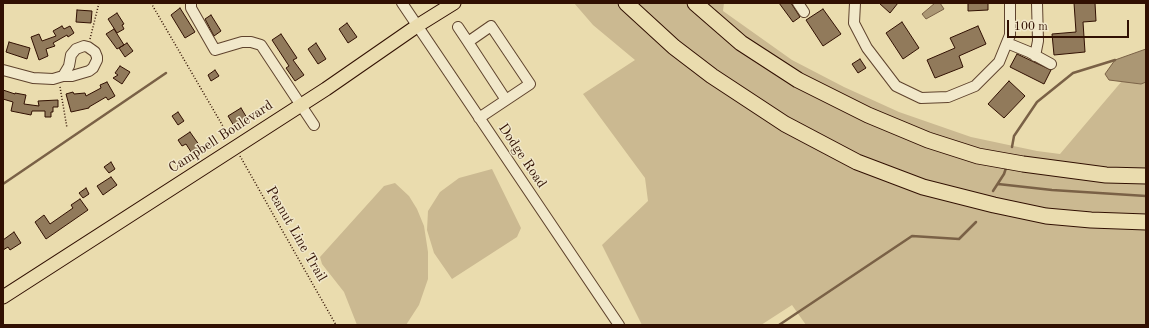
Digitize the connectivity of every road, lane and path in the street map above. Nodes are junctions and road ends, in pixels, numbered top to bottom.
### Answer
1 (99, 3) edge
2 (151, 3) edge
3 (191, 3) edge
4 (402, 3) edge
5 (454, 3) edge
6 (626, 3) edge
7 (695, 3) edge
8 (798, 3) edge
9 (855, 3) edge
10 (1010, 3) edge
11 (1037, 3) edge
12 (804, 12) dead end
13 (417, 26) junction
14 (458, 27) dead end
15 (468, 42) junction
16 (1007, 43) junction
17 (88, 47) junction
18 (1035, 56) junction
19 (1052, 64) dead end
20 (3, 70) edge
21 (61, 77) junction
22 (506, 100) junction
23 (301, 105) junction
24 (479, 118) junction
25 (314, 125) dead end
26 (67, 128) dead end
27 (224, 128) dead end
28 (238, 154) dead end
29 (1146, 176) edge
30 (1146, 222) edge
31 (3, 297) edge
32 (336, 325) edge
33 (619, 325) edge

1 - 17 path
2 - 27 path
3 - 23 street
4 - 13 street, Dodge Road
5 - 13 main road, Campbell Boulevard
6 - 30 highway
7 - 29 highway
8 - 12 street
9 - 16 street
10 - 16 street
11 - 18 street
13 - 23 main road, Campbell Boulevard
13 - 24 street, Dodge Road
14 - 15 street
15 - 22 street
15 - 22 street
16 - 18 street
17 - 21 street
17 - 21 street
18 - 19 street
20 - 21 street
21 - 26 path
22 - 24 street
23 - 25 street
23 - 31 main road, Campbell Boulevard
24 - 33 street, Dodge Road
28 - 32 path, Peanut Line Trail

